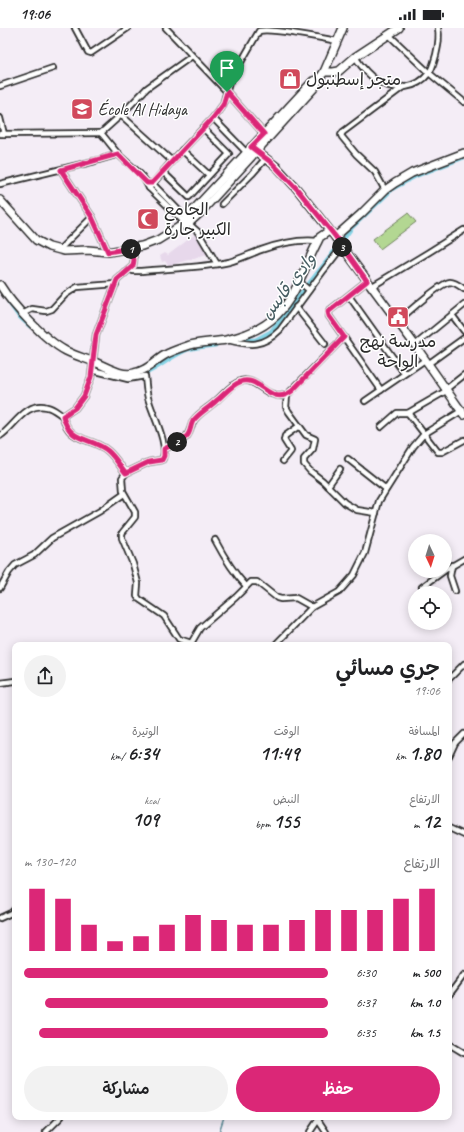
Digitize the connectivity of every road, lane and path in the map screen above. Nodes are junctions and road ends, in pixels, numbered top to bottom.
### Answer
1 (74, 28) edge
2 (128, 28) edge
3 (166, 28) edge
4 (343, 28) edge
5 (399, 28) edge
6 (438, 28) edge
7 (280, 29) edge
8 (389, 36) junction
9 (337, 41) junction
10 (192, 56) junction
11 (355, 57) junction
12 (53, 68) dead end
13 (324, 72) junction
14 (430, 73) junction
15 (0, 86) edge
16 (403, 88) junction
17 (227, 92) junction
18 (464, 102) edge
19 (121, 115) junction
20 (0, 118) edge
21 (213, 118) junction
22 (203, 128) junction
23 (101, 133) junction
24 (2, 134) edge
25 (266, 136) junction
26 (182, 150) junction
27 (251, 152) junction
28 (464, 153) edge
29 (118, 154) junction
30 (266, 158) junction
31 (172, 161) junction
32 (61, 170) junction
33 (163, 172) junction
34 (209, 175) junction
35 (0, 184) edge
36 (149, 185) junction
37 (385, 190) junction
38 (0, 200) edge
39 (222, 204) dead end
40 (92, 217) junction
41 (186, 222) junction
42 (464, 230) edge
43 (329, 231) junction
44 (335, 236) junction
45 (318, 241) junction
46 (131, 248) junction
47 (342, 248) junction
48 (58, 251) junction
49 (108, 252) junction
50 (217, 264) junction
51 (131, 269) junction
52 (300, 280) junction
53 (116, 284) junction
54 (369, 284) junction
55 (0, 286) edge
56 (464, 289) edge
57 (309, 290) junction
58 (349, 296) junction
59 (464, 305) edge
60 (296, 307) junction
61 (24, 313) junction
62 (452, 315) junction
63 (397, 322) junction
64 (464, 331) edge
65 (344, 337) junction
66 (464, 338) edge
67 (226, 340) junction
68 (325, 344) dead end
69 (415, 345) junction
70 (92, 361) junction
71 (426, 362) junction
72 (92, 370) junction
73 (404, 373) junction
74 (464, 375) edge
75 (381, 390) junction
76 (445, 390) junction
77 (287, 395) junction
78 (365, 401) dead end
79 (463, 412) edge
80 (408, 413) junction
81 (63, 416) junction
82 (299, 426) junction
83 (381, 427) dead end
84 (424, 434) junction
85 (0, 436) edge
86 (464, 440) edge
87 (164, 449) junction
88 (348, 459) dead end
89 (283, 461) dead end
90 (340, 469) dead end
91 (126, 473) junction
92 (328, 486) junction
93 (386, 490) junction
94 (124, 494) junction
95 (376, 513) junction
96 (215, 540) dead end
97 (464, 559) edge
98 (452, 565) edge
99 (434, 578) edge
100 (451, 578) edge
101 (246, 586) junction
102 (423, 586) edge
103 (0, 588) edge
104 (456, 591) dead end
105 (312, 607) junction
106 (186, 642) edge
107 (192, 642) edge
108 (278, 642) edge
109 (464, 664) edge
110 (452, 676) edge
111 (12, 681) edge
112 (0, 682) edge
113 (464, 734) edge
114 (452, 750) edge
115 (452, 829) edge
116 (464, 835) edge
117 (12, 912) edge
118 (0, 918) edge
119 (464, 975) edge
120 (452, 991) edge
121 (452, 1046) edge
122 (464, 1053) edge
123 (58, 1120) edge
124 (318, 1120) edge
125 (320, 1120) edge
126 (46, 1132) edge
127 (310, 1132) edge
128 (326, 1132) edge

1 - 2 street
3 - 10 street
4 - 9 street
5 - 8 street
6 - 14 street
7 - 9 street
7 - 17 street
8 - 11 street
8 - 14 street
9 - 13 street
10 - 17 street
10 - 19 street
11 - 13 street
11 - 16 street
12 - 15 street
13 - 25 street
14 - 16 street
14 - 18 street
16 - 37 street
17 - 21 street
17 - 25 street
19 - 23 street
19 - 31 street
20 - 24 street
21 - 22 street
21 - 27 street
22 - 26 street
22 - 34 street
23 - 24 street
23 - 29 street
25 - 27 street
26 - 31 street
26 - 34 street
27 - 30 street
27 - 41 street
28 - 37 street
29 - 32 street
29 - 36 street
30 - 39 street
30 - 43 street
31 - 33 street
32 - 35 street
32 - 40 street
33 - 34 street
33 - 36 street
36 - 41 street
37 - 44 street
38 - 48 street
40 - 48 street
40 - 49 street
41 - 46 street
41 - 50 street
42 - 54 street
43 - 44 street
43 - 45 street
44 - 47 street
45 - 50 street
45 - 52 street
46 - 49 street
46 - 51 street
47 - 54 street
47 - 57 street
48 - 49 street
50 - 51 street
51 - 53 street
52 - 57 street
52 - 67 street
53 - 61 street
53 - 70 street
54 - 58 street
54 - 63 street
55 - 61 street
56 - 63 street
57 - 60 street
58 - 65 street
58 - 73 street
59 - 62 street
60 - 67 street
60 - 68 street
61 - 70 street
62 - 64 street
62 - 69 street
63 - 69 street
65 - 75 street
65 - 77 street
66 - 71 street
67 - 70 street
69 - 71 street
70 - 72 street
71 - 73 street
71 - 76 street
72 - 81 street
72 - 87 street
73 - 75 street
74 - 76 street
75 - 78 street
76 - 79 street
76 - 80 street
77 - 82 street
77 - 87 street
79 - 84 street
80 - 83 street
80 - 84 street
81 - 85 street
81 - 91 street
82 - 89 street
82 - 92 street
84 - 86 street
84 - 93 street
87 - 91 street
88 - 93 street
90 - 92 street
91 - 94 street
92 - 95 street
93 - 95 street
94 - 103 street
94 - 106 street
95 - 105 street
96 - 101 street
97 - 98 street
99 - 102 street
100 - 104 street
101 - 105 street
101 - 107 street
105 - 108 street
109 - 110 street
111 - 112 street
113 - 114 street
115 - 116 street
117 - 118 street
119 - 120 street
121 - 122 street
123 - 126 street
124 - 127 street
125 - 128 street

